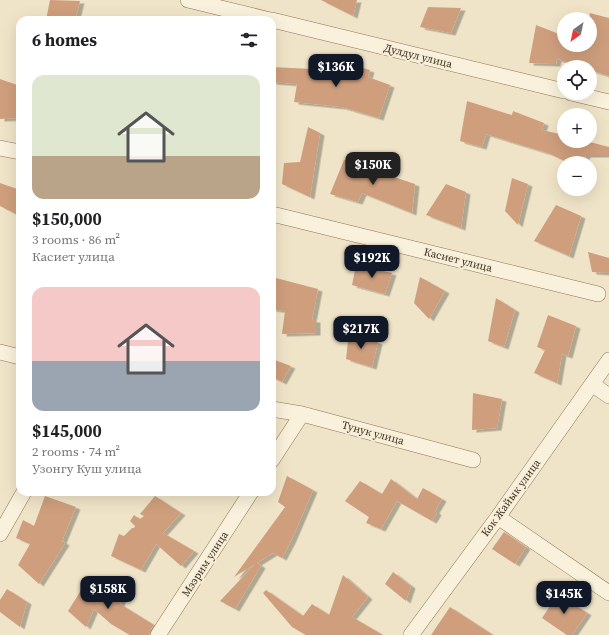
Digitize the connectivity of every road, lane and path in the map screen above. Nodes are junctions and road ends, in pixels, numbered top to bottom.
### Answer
1 (188, 0) edge
2 (254, 16) edge
3 (276, 21) edge
4 (557, 89) edge
5 (597, 99) edge
6 (609, 102) edge
7 (0, 148) edge
8 (16, 151) edge
9 (276, 215) edge
10 (598, 294) dead end
11 (0, 352) edge
12 (16, 356) edge
13 (609, 360) edge
14 (592, 384) junction
15 (609, 396) edge
16 (276, 410) edge
17 (302, 414) junction
18 (276, 454) edge
19 (472, 460) dead end
20 (22, 496) edge
21 (248, 496) edge
22 (498, 517) junction
23 (0, 534) edge
24 (609, 593) edge
25 (158, 635) edge
26 (411, 635) edge

1 - 2 street, Дулдул улица
3 - 4 street, Дулдул улица
5 - 6 street
7 - 8 street
9 - 10 street, Касиет улица
11 - 12 street
13 - 14 street, Кок Жайык улица
14 - 15 street
14 - 22 street, Кок Жайык улица
16 - 17 street, Тунук улица
17 - 18 street
17 - 19 street, Тунук улица
20 - 23 street
21 - 25 street, Мээрим улица
22 - 24 street
22 - 26 street, Кок Жайык улица

